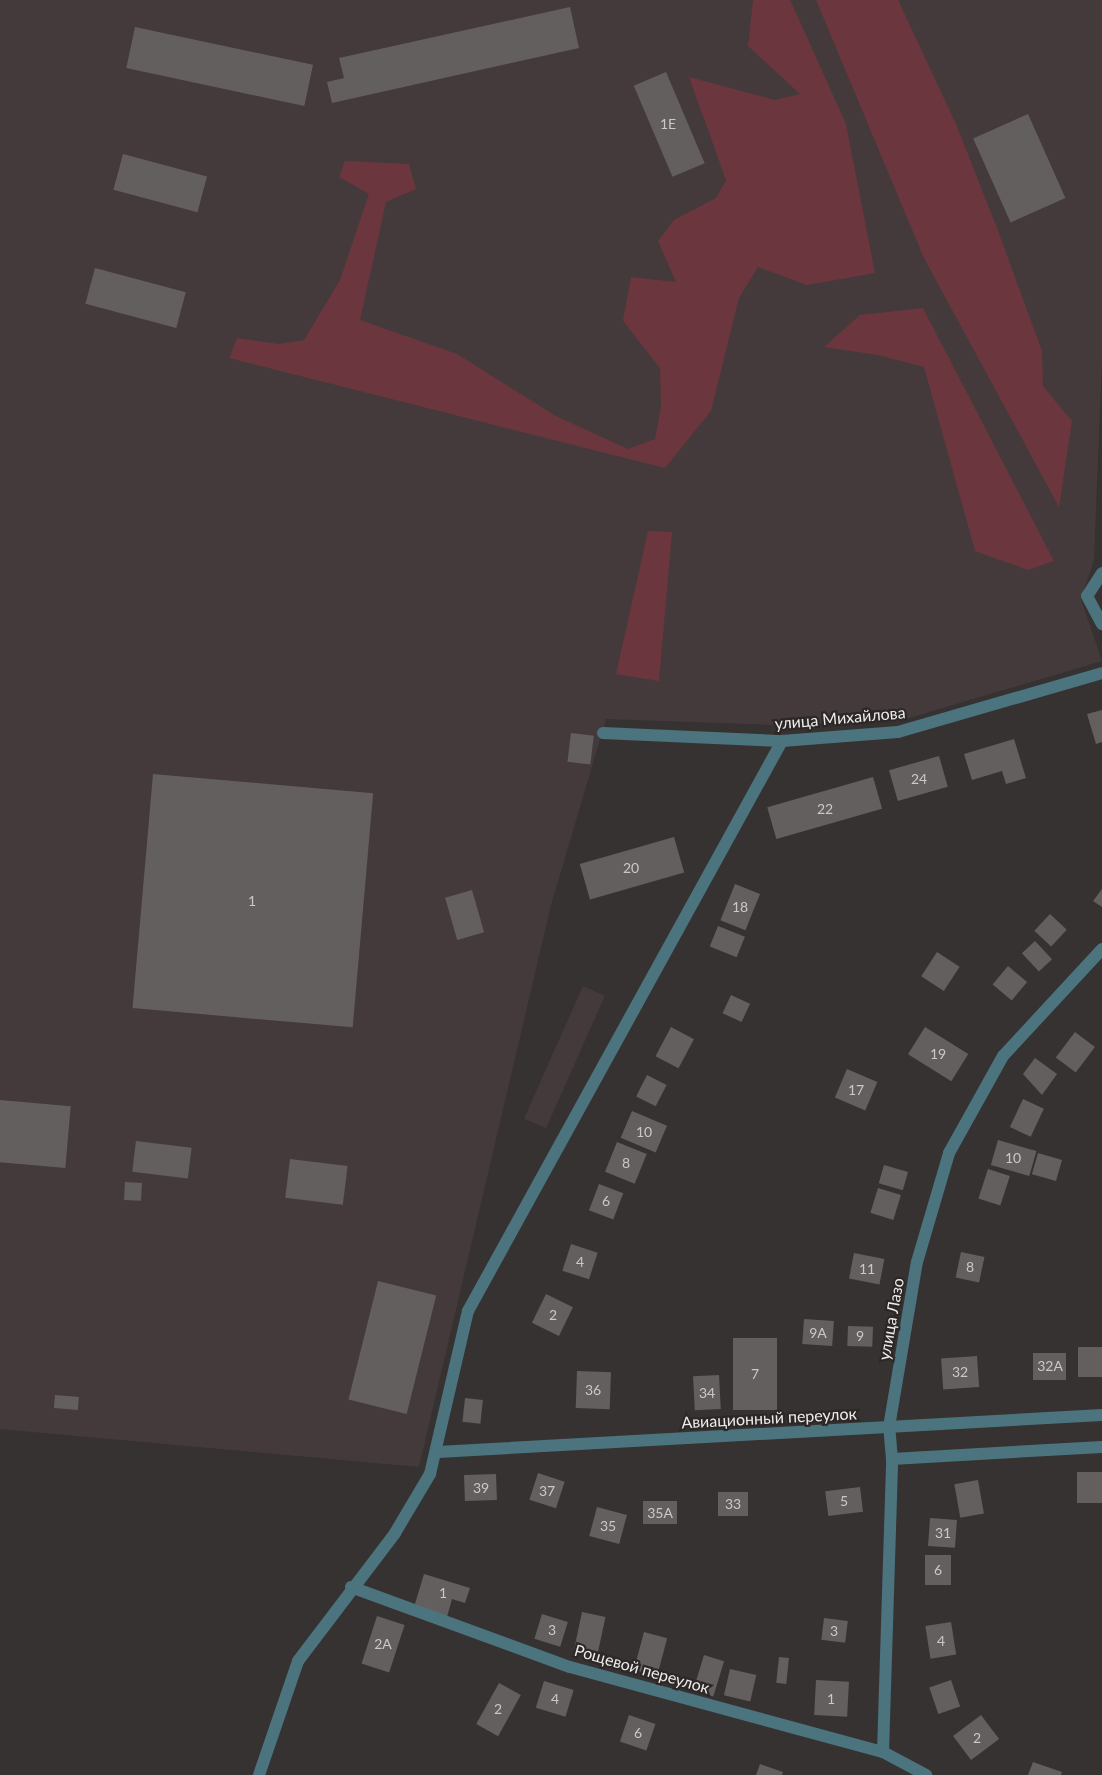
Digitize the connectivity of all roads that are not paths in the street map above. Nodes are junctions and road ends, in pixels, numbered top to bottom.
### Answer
1 (1102, 572) edge
2 (1102, 624) edge
3 (1102, 673) edge
4 (603, 733) dead end
5 (782, 741) junction
6 (1102, 948) edge
7 (1102, 1415) edge
8 (889, 1427) junction
9 (1102, 1447) edge
10 (438, 1452) junction
11 (892, 1459) junction
12 (350, 1587) junction
13 (883, 1752) junction
14 (259, 1775) edge
15 (926, 1775) edge

1 - 2 street
3 - 5 street, улица Михайлова
4 - 5 street, улица Михайлова
5 - 10 street
6 - 8 street, улица Лазо
7 - 8 street, Авиационный переулок
8 - 10 street, Авиационный переулок
8 - 11 street, улица Лазо
9 - 11 street
10 - 12 street
11 - 13 street, улица Лазо
12 - 13 street, Рощевой переулок
12 - 14 street
13 - 15 street, Рощевой переулок

